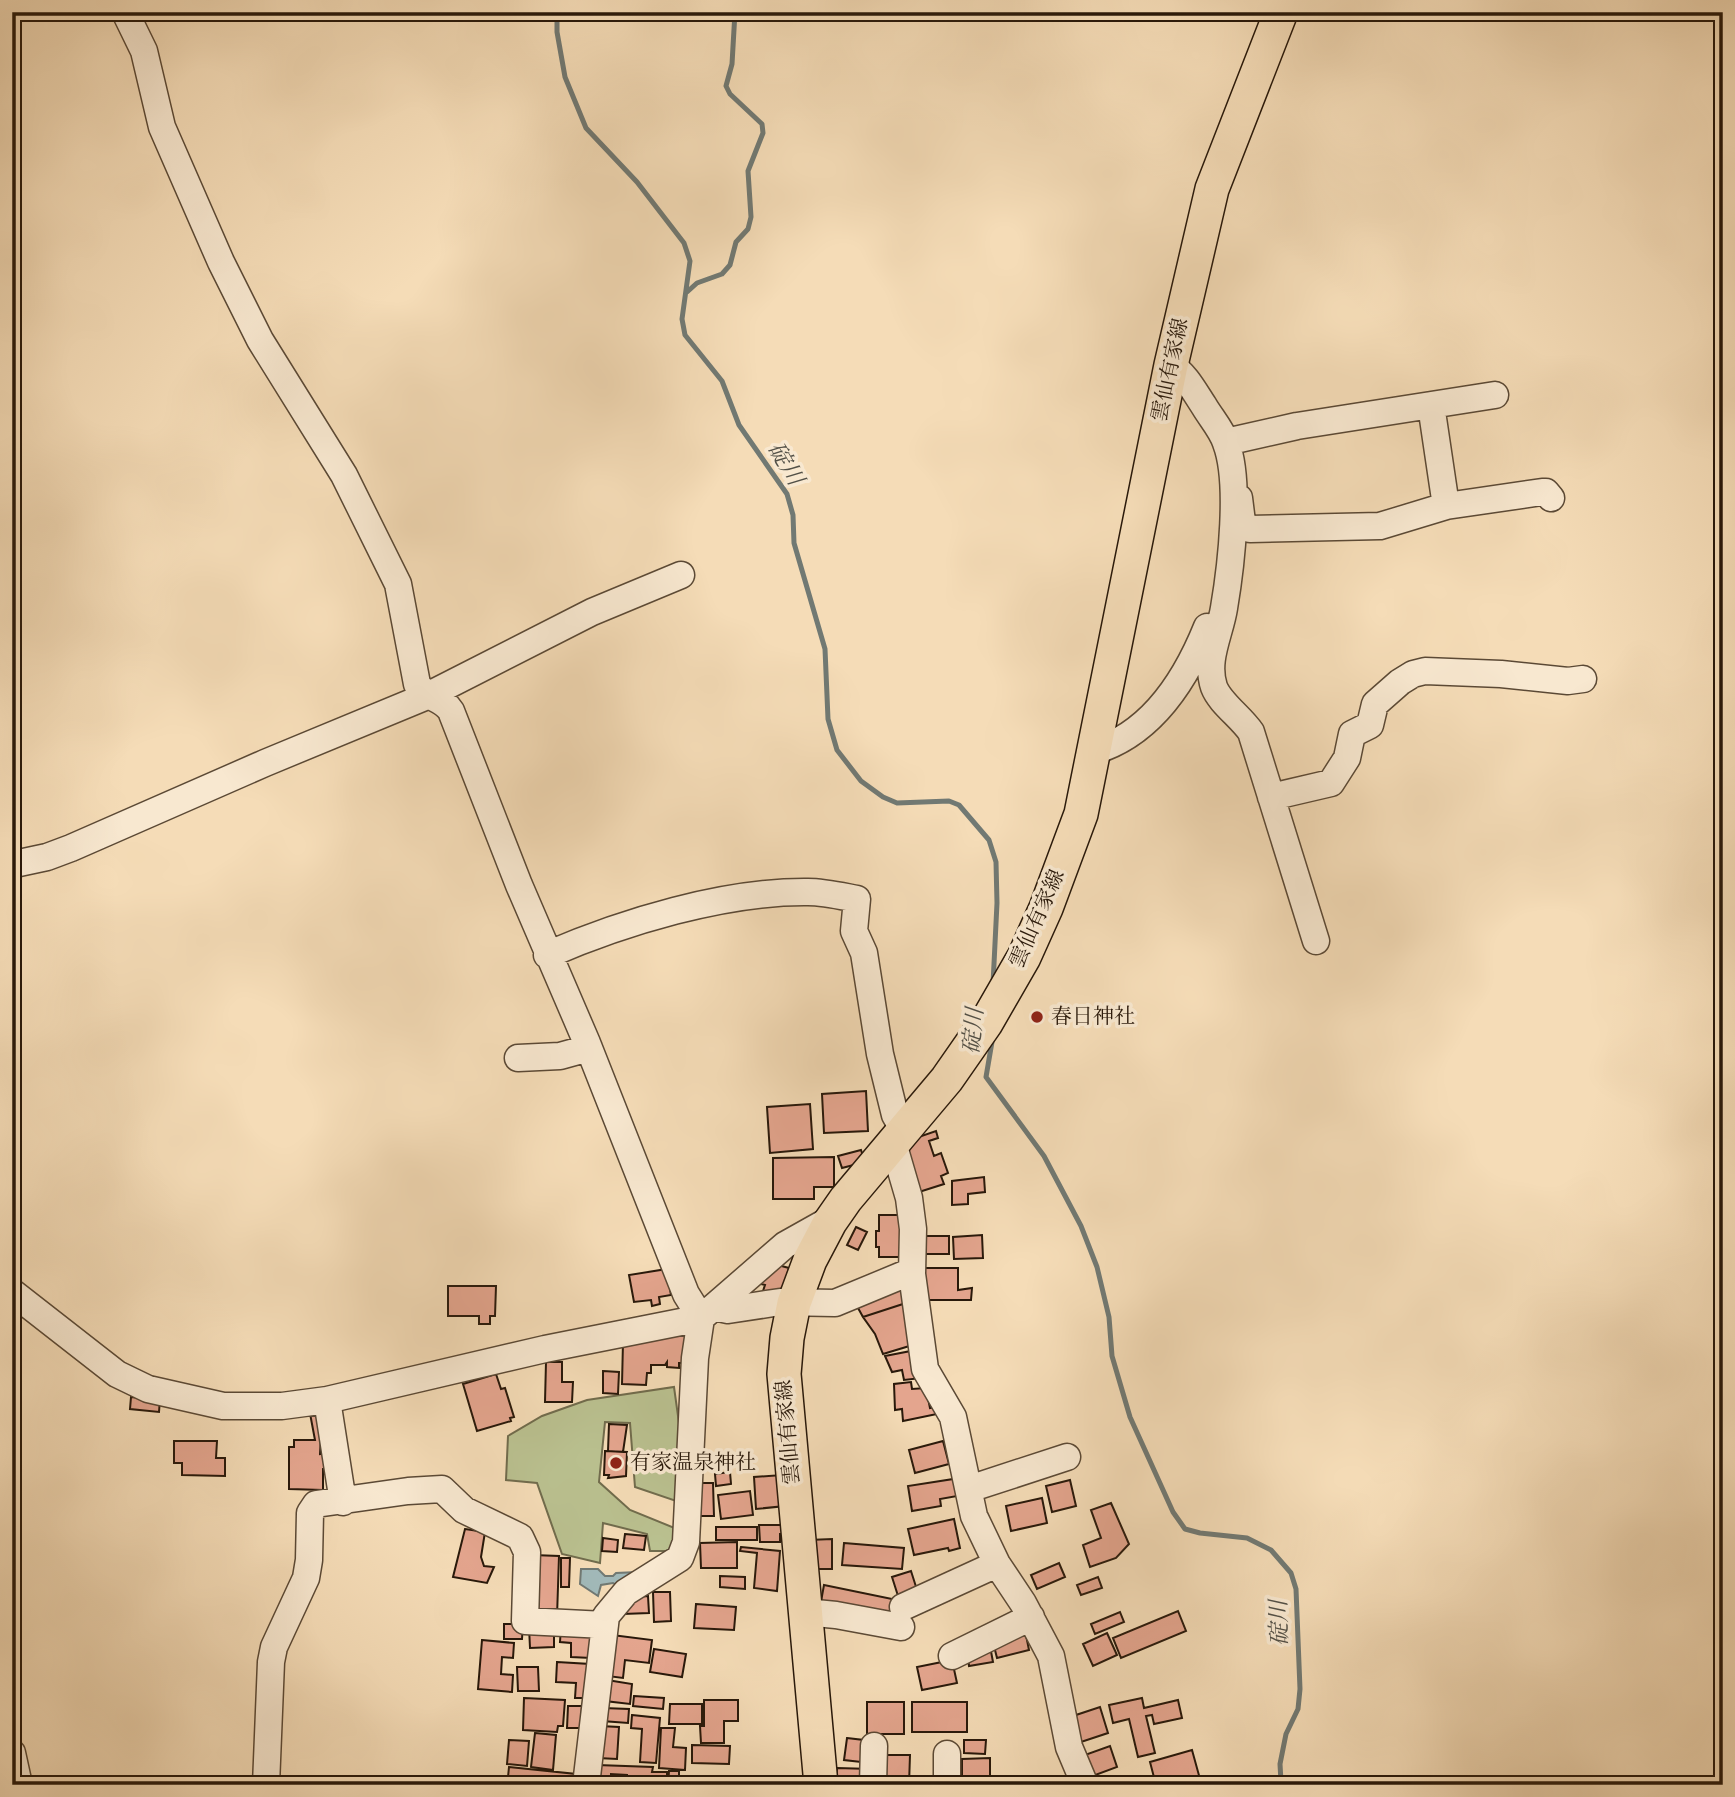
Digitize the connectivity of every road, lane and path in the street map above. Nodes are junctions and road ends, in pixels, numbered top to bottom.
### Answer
1 (125, 12) edge
2 (1281, 12) edge
3 (1171, 365) junction
4 (1495, 395) dead end
5 (1431, 405) junction
6 (1226, 442) junction
7 (1233, 493) junction
8 (1551, 498) dead end
9 (1446, 506) junction
10 (1230, 570) junction
11 (681, 575) dead end
12 (1583, 679) dead end
13 (427, 696) junction
14 (1094, 751) junction
15 (1271, 797) junction
16 (12, 860) edge
17 (1316, 941) dead end
18 (547, 955) junction
19 (589, 1048) junction
20 (519, 1058) dead end
21 (899, 1137) junction
22 (830, 1222) junction
23 (912, 1273) junction
24 (12, 1292) edge
25 (794, 1303) junction
26 (707, 1312) junction
27 (327, 1400) junction
28 (1067, 1457) dead end
29 (969, 1489) junction
30 (343, 1502) junction
31 (997, 1564) junction
32 (805, 1612) junction
33 (1031, 1617) junction
34 (606, 1625) junction
35 (951, 1656) dead end
36 (874, 1746) dead end
37 (12, 1753) edge
38 (947, 1754) dead end
39 (19, 1785) edge
40 (266, 1785) edge
41 (586, 1785) edge
42 (821, 1785) edge
43 (873, 1785) edge
44 (947, 1785) edge
45 (1085, 1785) edge

1 - 13 street
2 - 3 main road, 雲仙有家線
3 - 6 street
3 - 14 main road, 雲仙有家線
4 - 5 street
5 - 6 street
5 - 9 street
6 - 7 street
7 - 9 street
7 - 10 street
8 - 9 street
10 - 14 street
10 - 15 street
11 - 13 street
12 - 15 street
13 - 16 street
13 - 18 street
14 - 21 main road, 雲仙有家線
15 - 17 street
18 - 19 street
18 - 21 street
19 - 20 street
19 - 26 street
21 - 22 main road, 雲仙有家線
21 - 23 street
22 - 25 main road, 雲仙有家線
22 - 26 street
23 - 25 street
23 - 29 street
24 - 27 street
25 - 26 street
25 - 32 main road, 雲仙有家線
26 - 27 street
26 - 34 street
27 - 30 street
28 - 29 street
29 - 31 street
30 - 34 street
30 - 40 street
31 - 32 street
31 - 33 street
32 - 42 main road, 雲仙有家線
33 - 35 street
33 - 45 street
34 - 41 street
36 - 43 street
37 - 39 street
38 - 44 street

